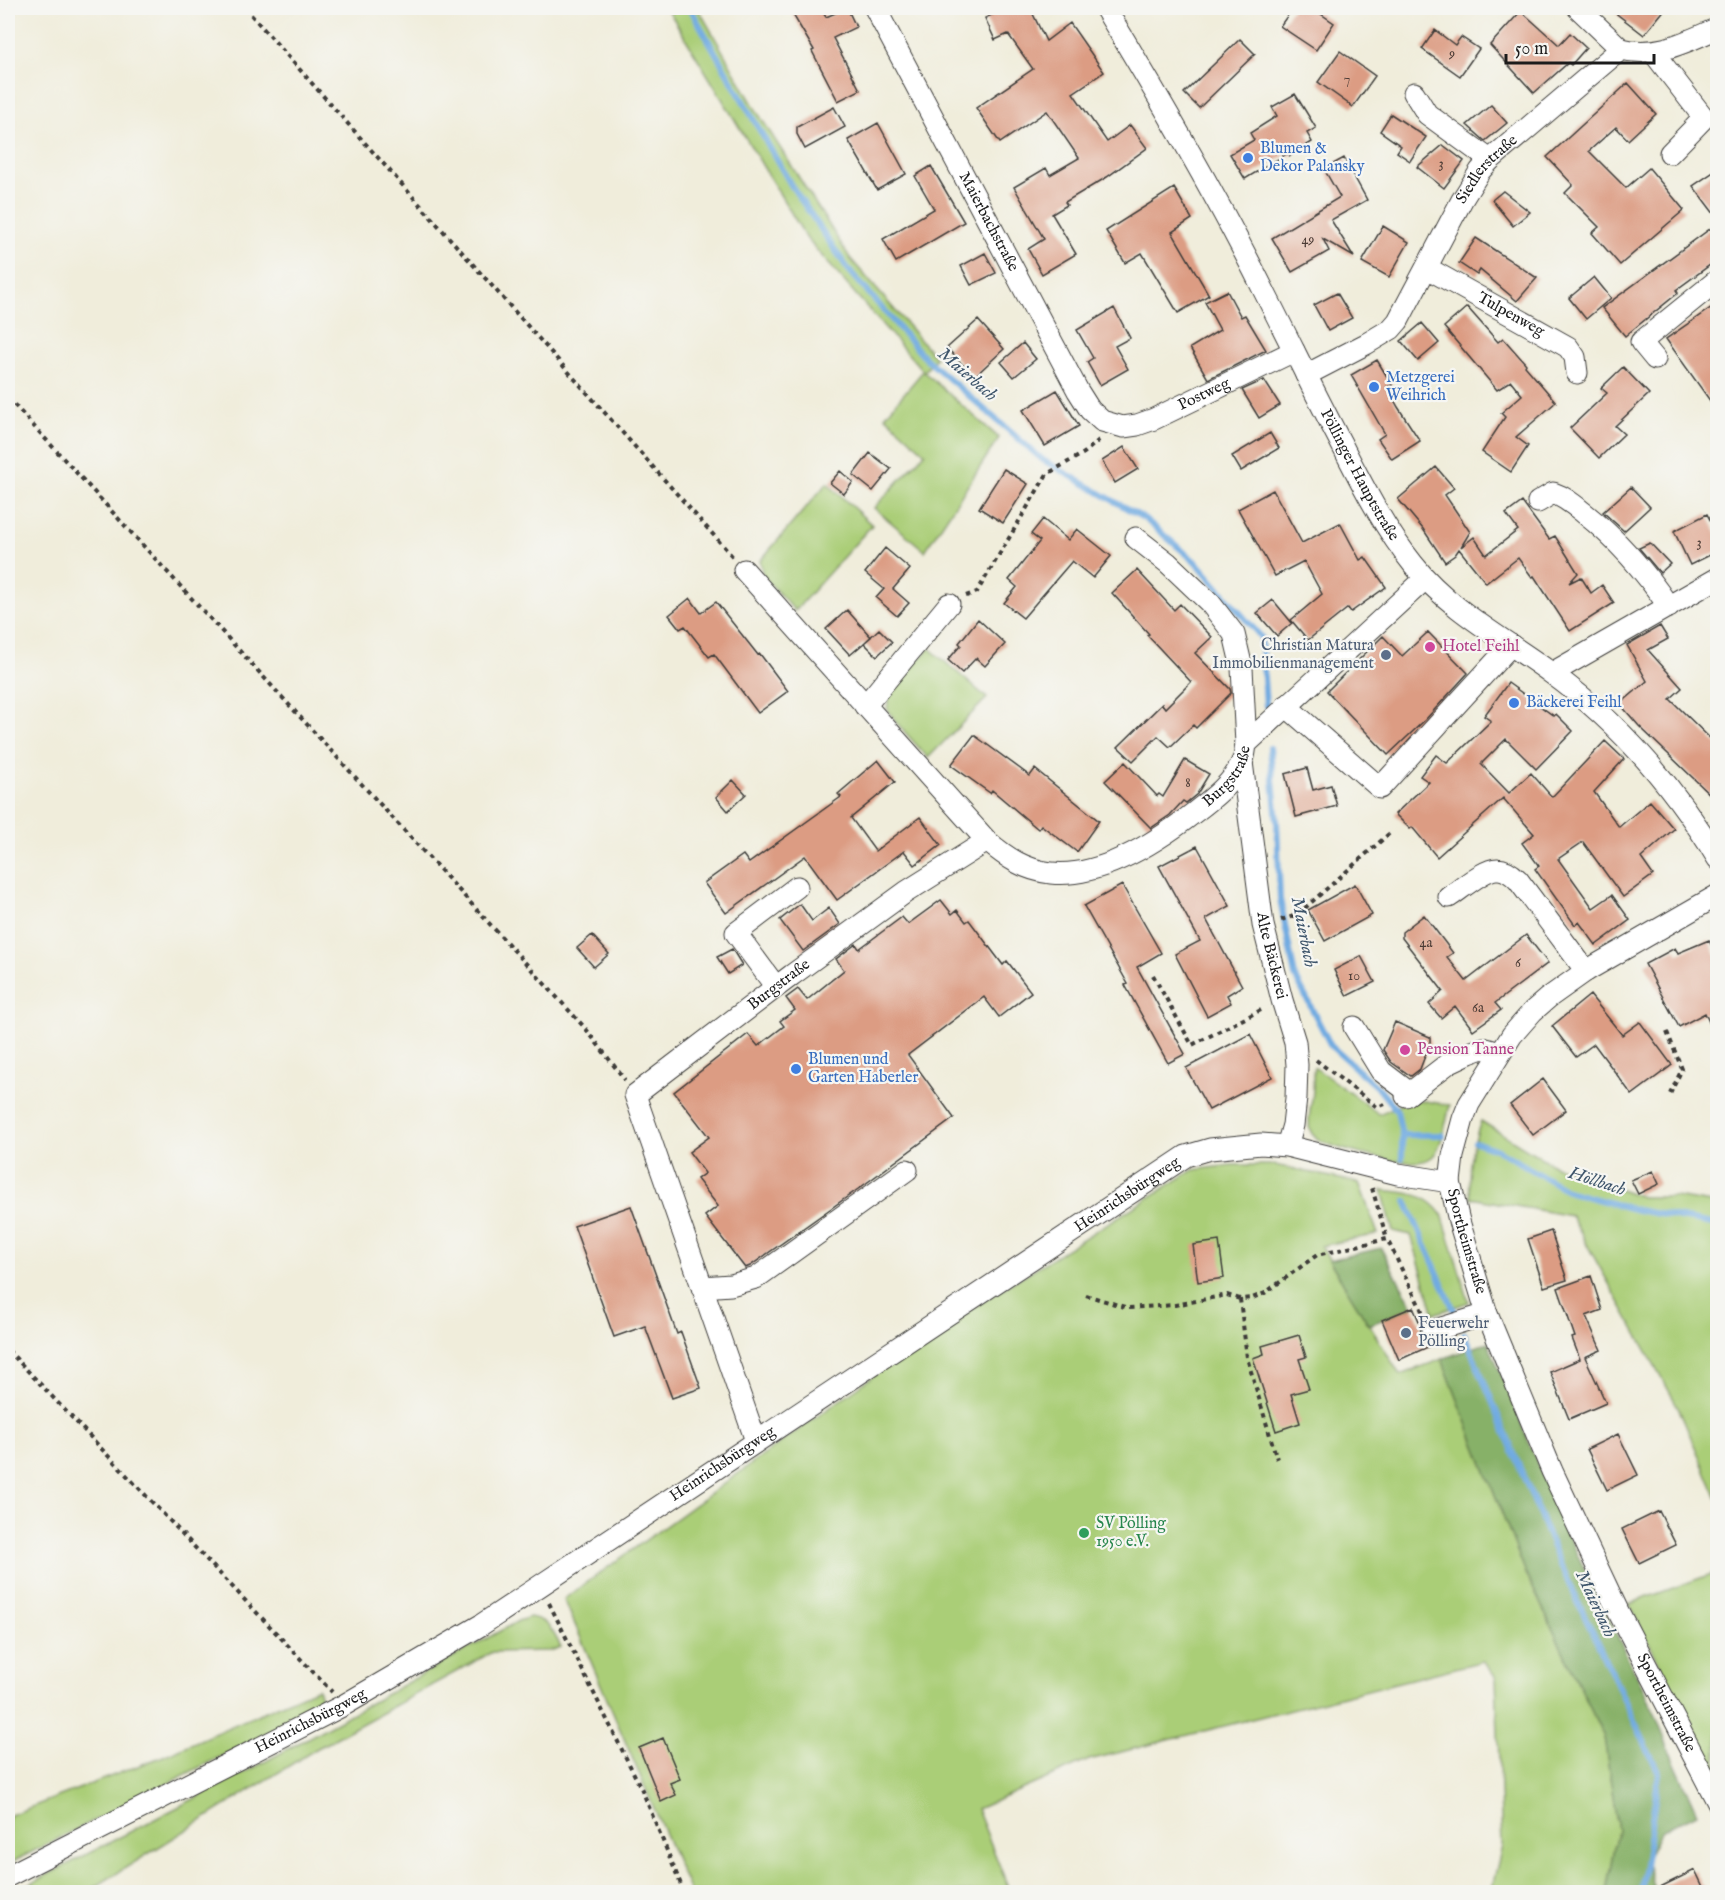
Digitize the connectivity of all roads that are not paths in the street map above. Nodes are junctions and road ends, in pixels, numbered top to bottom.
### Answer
1 (875, 8) edge
2 (1105, 8) edge
3 (1578, 8) edge
4 (1718, 28) edge
5 (1621, 49) junction
6 (1653, 52) junction
7 (1413, 93) dead end
8 (1670, 153) dead end
9 (1490, 160) junction
10 (1427, 268) junction
11 (1718, 284) edge
12 (1294, 351) junction
13 (1655, 359) dead end
14 (1577, 373) dead end
15 (1306, 375) junction
16 (1111, 425) joint
17 (1538, 502) dead end
18 (1136, 538) dead end
19 (744, 570) road end
20 (1425, 579) junction
21 (1718, 579) edge
22 (949, 604) road end
23 (1669, 606) junction
24 (1511, 645) junction
25 (1552, 673) junction
26 (865, 705) junction
27 (1286, 706) junction
28 (1244, 753) junction
29 (987, 841) junction
30 (1718, 859) edge
31 (797, 887) dead end
32 (1718, 895) edge
33 (1449, 897) dead end
34 (1586, 971) junction
35 (776, 987) junction
36 (1354, 1027) dead end
37 (1500, 1053) junction
38 (1287, 1146) junction
39 (906, 1170) dead end
40 (1450, 1182) junction
41 (702, 1287) junction
42 (1487, 1314) junction
43 (1432, 1331) road end
44 (756, 1441) junction
45 (1718, 1803) edge
46 (8, 1876) edge

1 - 16 street, Maierbachstraße
2 - 12 street, Pöllinger Hauptstraße
3 - 5 street
4 - 6 street
5 - 6 street
5 - 9 street, Siedlerstraße
6 - 8 street
7 - 9 street
9 - 10 street, Siedlerstraße
10 - 14 street, Tulpenweg
10 - 15 street, Siedlerstraße
11 - 13 street
12 - 15 street, Pöllinger Hauptstraße
12 - 16 street, Postweg
15 - 20 street, Pöllinger Hauptstraße
17 - 23 street
18 - 28 street, Alte Bäckerei
19 - 26 street, Burgstraße
20 - 24 street, Pöllinger Hauptstraße
20 - 27 street, Burgstraße
21 - 23 street
22 - 26 street
23 - 25 street
24 - 25 street, Pöllinger Hauptstraße
24 - 27 street
25 - 30 street, Pöllinger Hauptstraße
26 - 29 street, Burgstraße
27 - 28 street, Burgstraße
28 - 29 street, Burgstraße
28 - 38 street, Alte Bäckerei
29 - 35 street, Burgstraße
31 - 35 street
32 - 34 street, Sportheimstraße
33 - 34 street
34 - 37 street, Sportheimstraße
35 - 41 street, Burgstraße
36 - 37 street
37 - 40 street, Sportheimstraße
38 - 40 street, Heinrichsbürgweg
38 - 44 street, Heinrichsbürgweg
39 - 41 street
40 - 42 street, Sportheimstraße
41 - 44 street
42 - 43 street
42 - 45 street, Sportheimstraße
44 - 46 street, Heinrichsbürgweg

